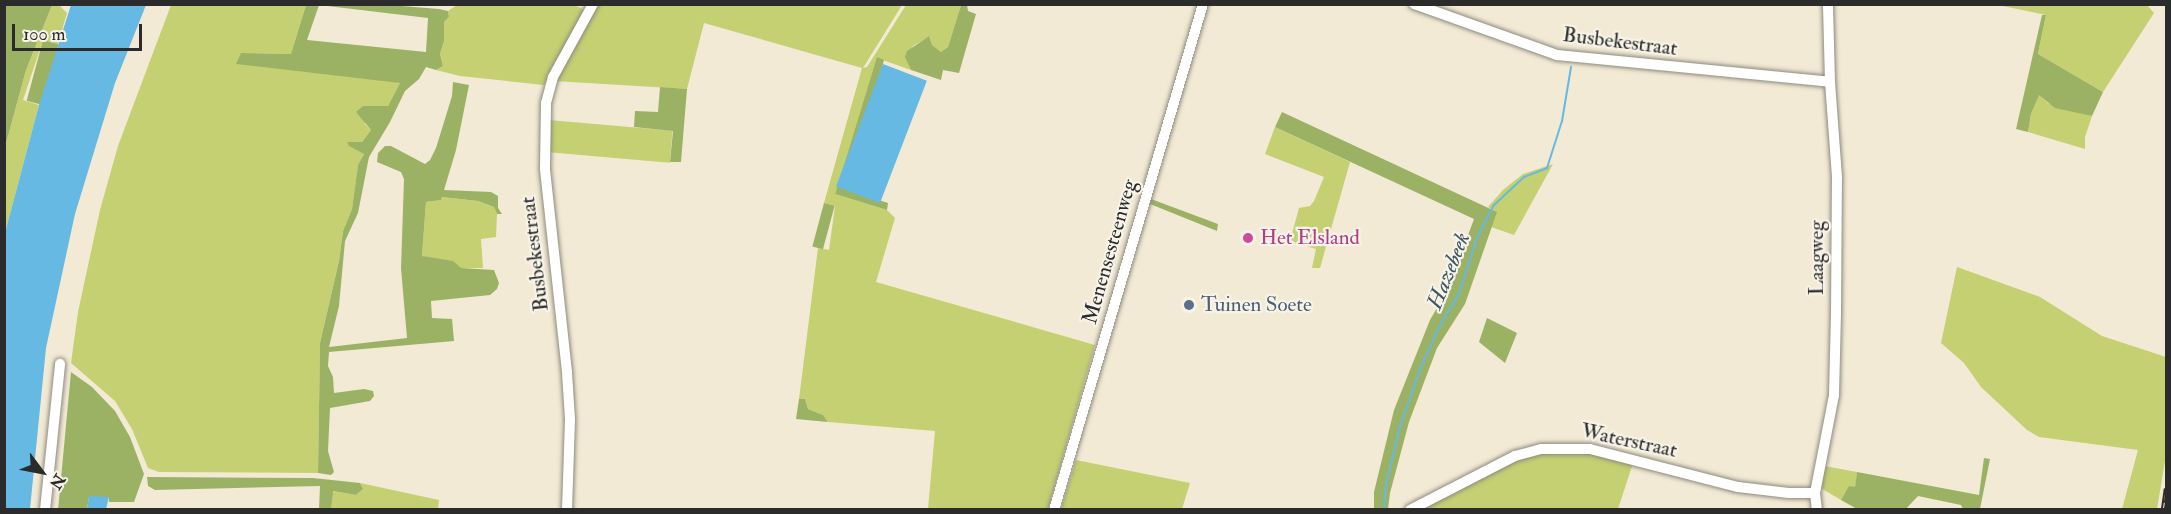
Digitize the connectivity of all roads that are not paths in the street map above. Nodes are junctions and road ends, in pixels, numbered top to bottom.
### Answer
1 (593, 4) edge
2 (1203, 4) edge
3 (1414, 4) edge
4 (1828, 4) edge
5 (1830, 82) junction
6 (60, 364) dead end
7 (1815, 493) junction
8 (45, 510) edge
9 (567, 510) edge
10 (1054, 510) edge
11 (1410, 510) edge
12 (1817, 510) edge

1 - 9 street, Busbekestraat
2 - 10 street, Menensesteenweg
3 - 5 street, Busbekestraat
4 - 5 street, Laagweg
5 - 7 street, Laagweg
6 - 8 street
7 - 11 street, Waterstraat
7 - 12 street, Laagweg

